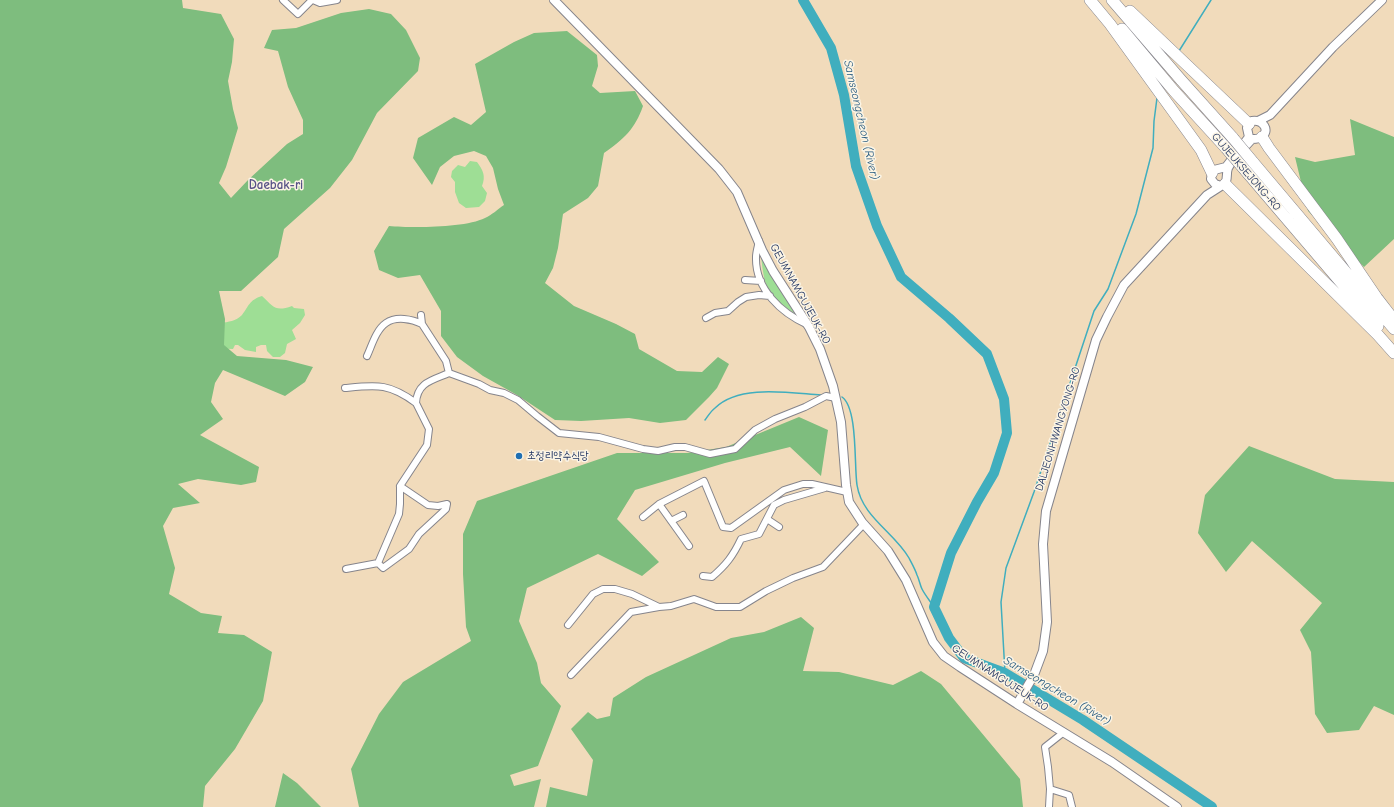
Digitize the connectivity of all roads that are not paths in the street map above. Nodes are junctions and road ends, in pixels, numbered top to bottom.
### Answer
1 (283, 0) edge
2 (312, 0) edge
3 (337, 0) edge
4 (554, 0) edge
5 (1090, 0) edge
6 (1097, 0) edge
7 (1112, 0) edge
8 (1120, 0) edge
9 (1382, 0) edge
10 (1149, 70) junction
11 (1270, 115) junction
12 (1253, 122) junction
13 (1264, 132) junction
14 (1212, 176) junction
15 (1223, 185) junction
16 (1207, 195) junction
17 (759, 241) junction
18 (745, 280) dead end
19 (761, 281) junction
20 (770, 296) junction
21 (421, 315) dead end
22 (706, 318) dead end
23 (1394, 320) edge
24 (422, 324) junction
25 (808, 326) junction
26 (1394, 329) edge
27 (1394, 345) edge
28 (1394, 353) edge
29 (367, 356) dead end
30 (449, 374) junction
31 (345, 388) dead end
32 (836, 398) junction
33 (416, 403) junction
34 (400, 486) junction
35 (826, 488) junction
36 (847, 492) junction
37 (659, 504) junction
38 (682, 515) dead end
39 (643, 517) dead end
40 (767, 519) junction
41 (671, 521) junction
42 (864, 524) junction
43 (779, 528) dead end
44 (689, 546) dead end
45 (378, 563) junction
46 (346, 569) dead end
47 (703, 576) dead end
48 (659, 607) junction
49 (568, 625) dead end
50 (571, 675) dead end
51 (1019, 700) junction
52 (1064, 732) junction
53 (1050, 789) junction
54 (1049, 807) edge
55 (1072, 807) edge
56 (1176, 807) edge

1 - 2 street
2 - 3 street
4 - 17 main road, GEUMNAMGUJEUK-RO
5 - 10 highway
6 - 10 highway, GUJEUKSEJONG-RO
7 - 26 highway, GUJEUKSEJONG-RO, bridge
8 - 12 highway
9 - 11 main road
10 - 14 highway
10 - 27 highway, GUJEUKSEJONG-RO, bridge
11 - 12 main road
11 - 13 main road
12 - 13 main road
12 - 14 main road
13 - 15 main road
13 - 23 highway
14 - 15 main road
14 - 16 main road
15 - 16 main road, DALJEONHWANGYONG-RO
15 - 28 highway
16 - 51 main road, DALJEONHWANGYONG-RO
17 - 19 street
17 - 25 main road, GEUMNAMGUJEUK-RO
18 - 19 street
19 - 20 street
20 - 22 street
20 - 25 street
21 - 24 street
24 - 29 street
24 - 30 street
25 - 32 main road, GEUMNAMGUJEUK-RO
30 - 32 street
30 - 33 street
31 - 33 street
32 - 36 main road, GEUMNAMGUJEUK-RO
33 - 34 street
34 - 45 street
34 - 45 street
35 - 36 street
35 - 37 street
35 - 40 street
36 - 42 main road, GEUMNAMGUJEUK-RO
37 - 39 street
37 - 41 street
38 - 41 street
40 - 43 street
40 - 47 street
41 - 44 street
42 - 48 street
42 - 51 main road, GEUMNAMGUJEUK-RO
45 - 46 street
48 - 49 street
48 - 50 street
51 - 52 main road, GEUMNAMGUJEUK-RO
52 - 53 street
52 - 56 main road, GEUMNAMGUJEUK-RO
53 - 54 street
53 - 55 street

